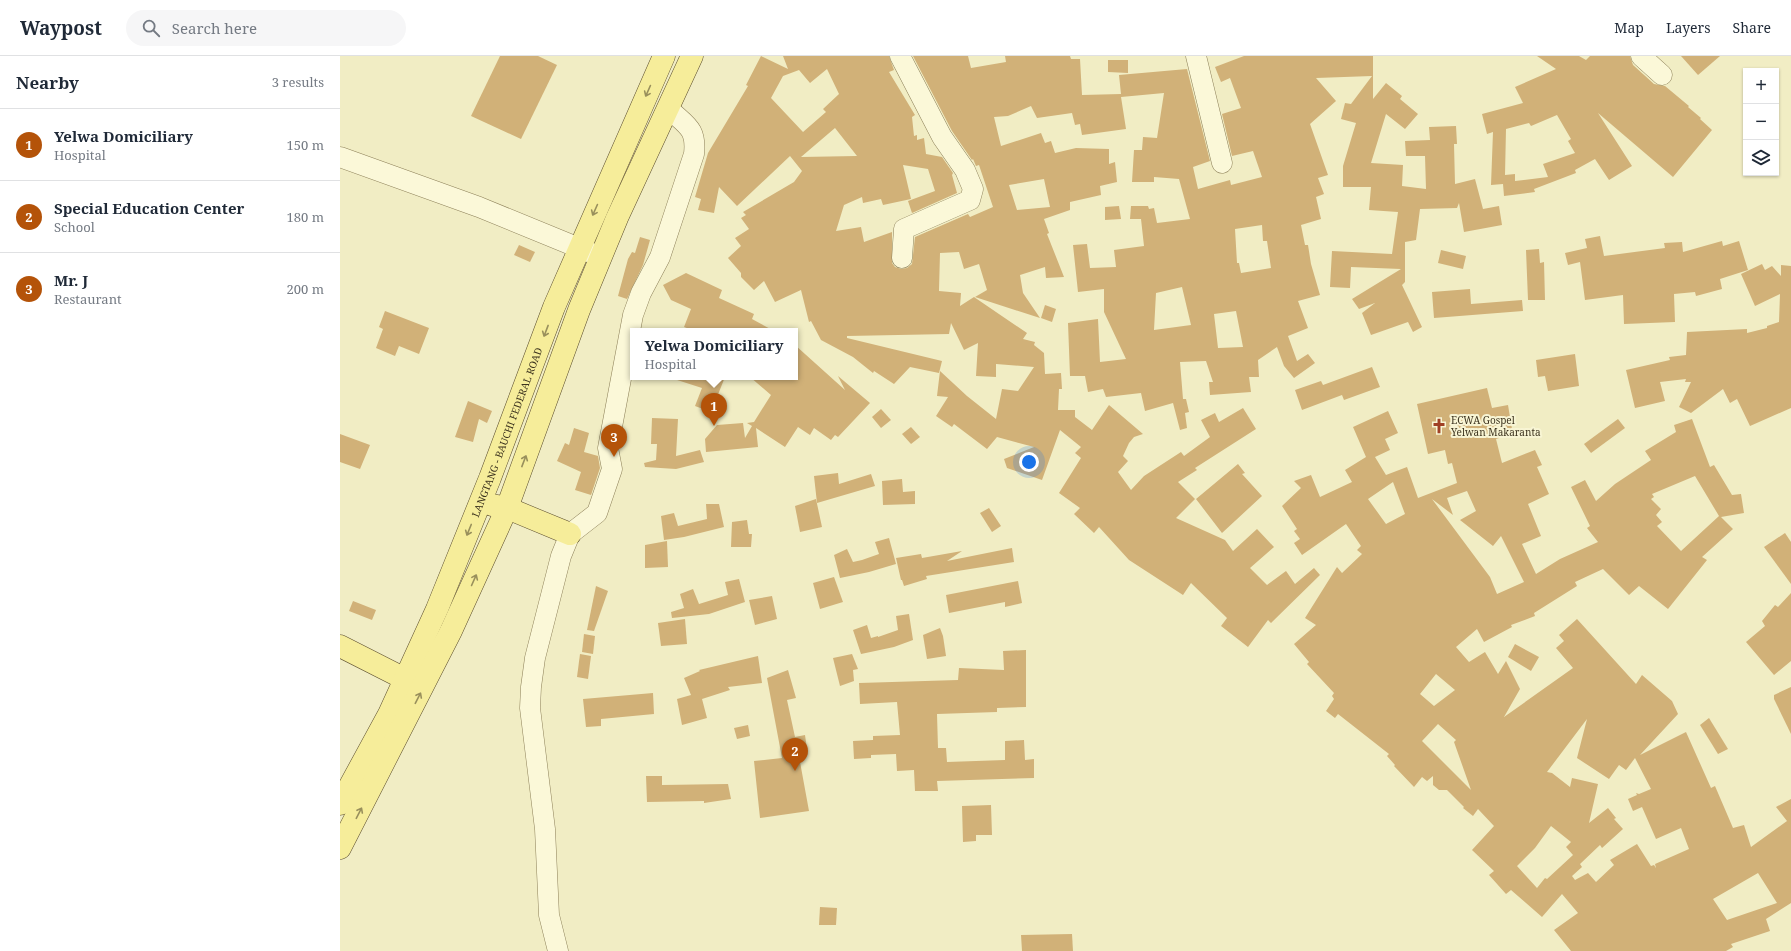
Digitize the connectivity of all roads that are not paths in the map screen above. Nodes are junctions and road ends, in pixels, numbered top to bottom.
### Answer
1 (664, 56) edge
2 (692, 56) edge
3 (900, 56) edge
4 (1196, 56) edge
5 (1641, 56) edge
6 (1662, 74) dead end
7 (668, 108) junction
8 (340, 157) edge
9 (1222, 163) dead end
10 (578, 249) junction
11 (601, 256) junction
12 (902, 258) dead end
13 (631, 328) edge
14 (630, 331) edge
15 (481, 502) junction
16 (507, 508) junction
17 (570, 534) junction
18 (340, 646) edge
19 (405, 680) junction
20 (340, 804) edge
21 (340, 848) edge
22 (558, 951) edge

1 -> 10 main road, LANGTANG - BAUCHI FEDERAL ROAD
2 - 7 main road
3 - 12 street
4 - 9 street
5 - 6 street
7 - 11 main road
7 - 13 street
8 - 10 street
10 - 11 street
10 -> 15 main road, LANGTANG - BAUCHI FEDERAL ROAD
16 -> 11 main road
14 - 17 street
15 - 16 main road
15 -> 19 main road, LANGTANG - BAUCHI FEDERAL ROAD
16 - 17 main road
21 -> 16 main road
17 - 22 street
18 - 19 main road
19 - 20 main road, LANGTANG - BAUCHI FEDERAL ROAD

